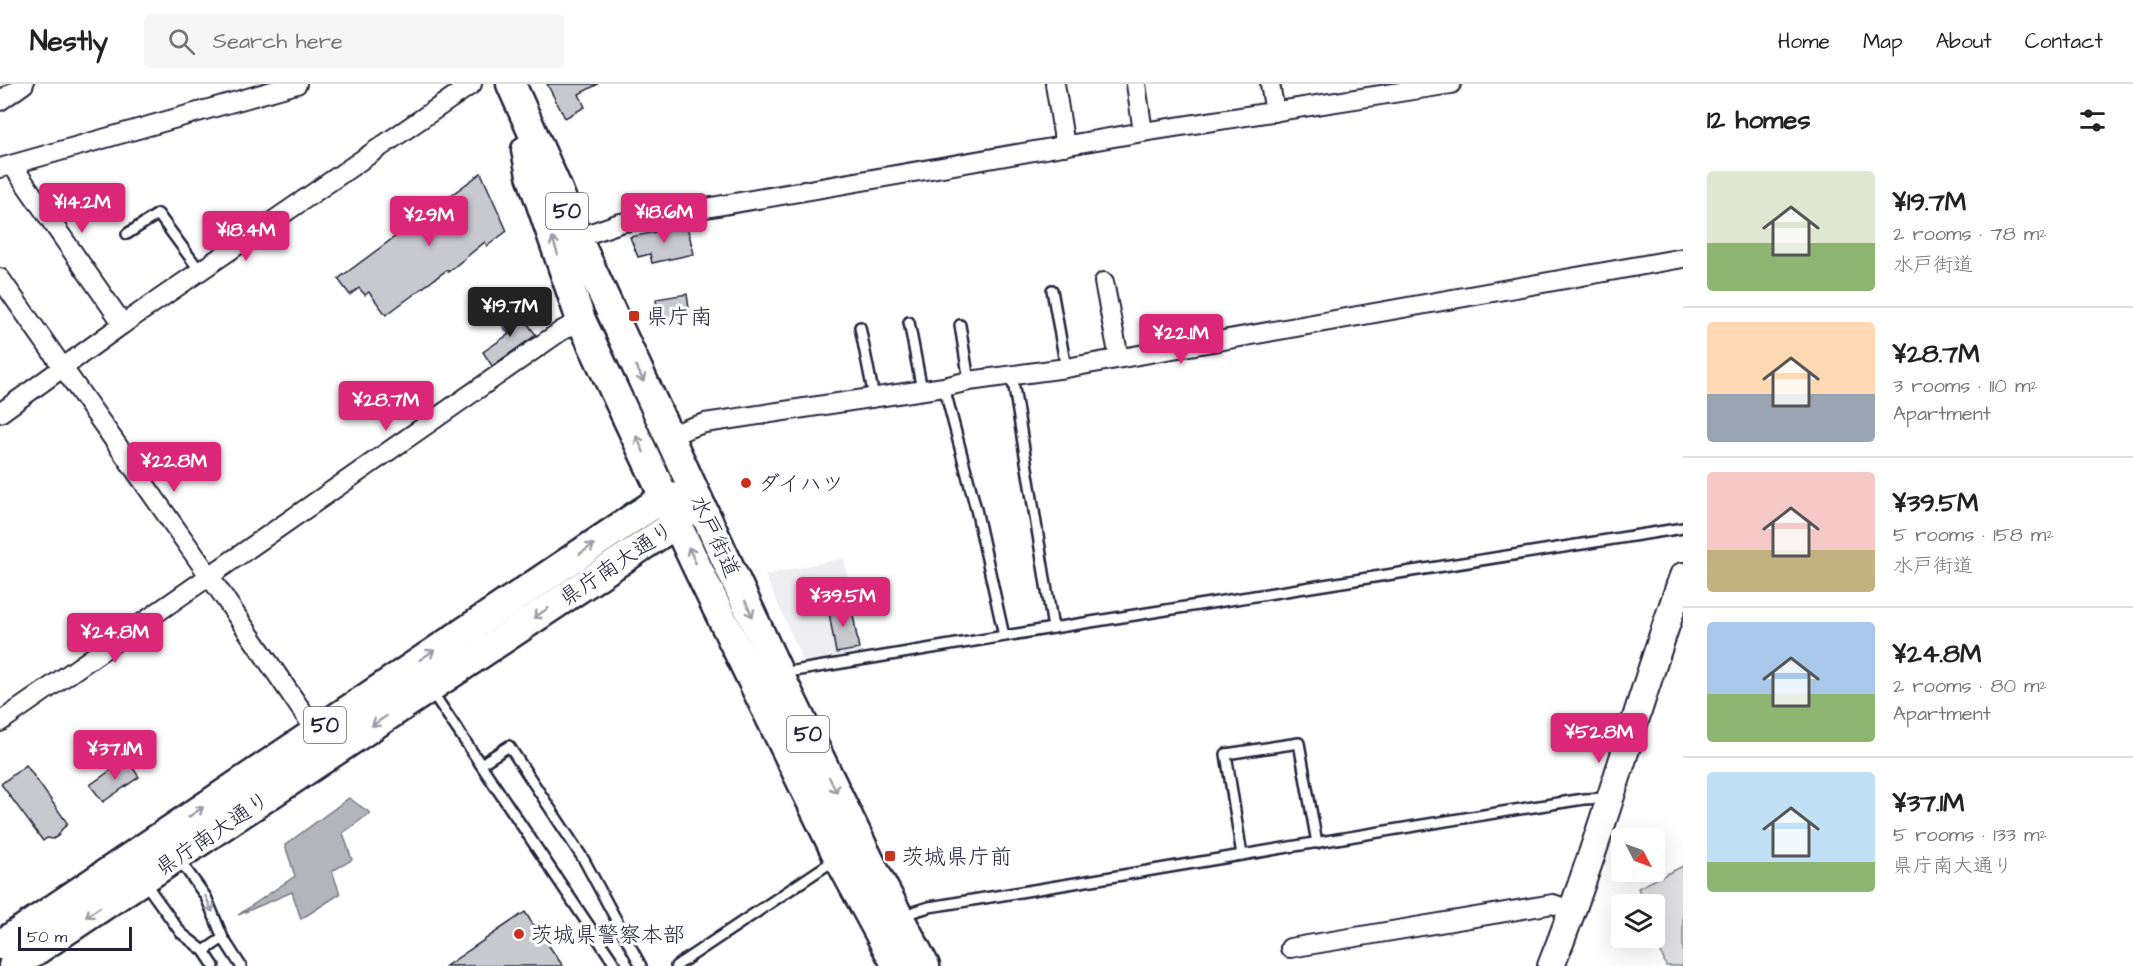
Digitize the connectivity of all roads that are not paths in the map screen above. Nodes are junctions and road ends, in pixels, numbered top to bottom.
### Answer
1 (24, 84) edge
2 (297, 84) edge
3 (472, 84) edge
4 (1055, 84) edge
5 (1136, 84) edge
6 (1270, 84) edge
7 (1450, 84) edge
8 (514, 93) edge
9 (0, 101) edge
10 (1275, 112) junction
11 (1143, 132) junction
12 (1065, 146) junction
13 (6, 167) edge
14 (127, 234) dead end
15 (577, 238) junction
16 (1683, 258) edge
17 (200, 271) junction
18 (0, 278) edge
19 (1104, 282) dead end
20 (1052, 290) dead end
21 (581, 320) junction
22 (909, 322) dead end
23 (123, 324) junction
24 (960, 325) dead end
25 (860, 327) dead end
26 (1119, 358) junction
27 (64, 368) junction
28 (1066, 368) junction
29 (1012, 375) junction
30 (969, 381) junction
31 (944, 387) junction
32 (922, 390) junction
33 (874, 397) junction
34 (0, 413) edge
35 (669, 437) junction
36 (666, 497) junction
37 (699, 499) junction
38 (677, 523) junction
39 (1683, 528) edge
40 (1683, 576) edge
41 (210, 577) junction
42 (1053, 628) junction
43 (1004, 636) junction
44 (779, 674) junction
45 (429, 688) junction
46 (0, 722) edge
47 (316, 731) junction
48 (481, 764) junction
49 (1611, 798) junction
50 (1317, 843) junction
51 (1242, 855) junction
52 (838, 857) junction
53 (155, 858) junction
54 (872, 895) junction
55 (1573, 911) junction
56 (897, 917) junction
57 (222, 938) junction
58 (0, 945) edge
59 (1290, 948) dead end
60 (204, 951) junction
61 (14, 966) edge
62 (214, 966) edge
63 (241, 966) edge
64 (616, 966) edge
65 (641, 966) edge
66 (676, 966) edge
67 (897, 966) edge
68 (925, 966) edge
69 (1551, 966) edge

1 - 9 street
2 - 13 street
3 - 17 street
4 - 12 street
5 - 11 street
6 - 10 street
7 - 10 street
8 - 15 main road, 水戸街道 / 50
21 -> 8 main road, 水戸街道 / 50
10 - 11 street
11 - 12 street
12 - 15 street
13 - 23 street
14 - 17 lane
15 -> 35 main road, 水戸街道 / 50
16 - 26 street
17 - 23 street
18 - 27 street
19 - 26 street
20 - 28 lane
36 -> 21 main road, 水戸街道 / 50
21 - 41 street
22 - 32 lane
23 - 27 street
24 - 30 lane
25 - 33 lane
26 - 28 street
27 - 34 street
27 - 41 street
28 - 29 street
29 - 30 street
29 - 42 lane
30 - 31 street
31 - 32 street
31 - 43 lane
32 - 33 street
33 - 35 street
35 - 37 main road, 水戸街道 / 50
36 - 37 main road, 県庁南大通り
36 - 38 main road, 水戸街道 / 50
47 -> 36 main road, 県庁南大通り / 50
37 - 38 main road, 県庁南大通り / 50
37 -> 44 main road, 水戸街道 / 50
38 -> 45 main road, 県庁南大通り / 50
52 -> 38 main road, 水戸街道 / 50
39 - 42 lane
40 - 49 street
41 - 46 street
41 - 47 street
42 - 43 lane
43 - 44 lane
44 -> 54 main road, 水戸街道 / 50
45 - 48 lane
45 -> 53 main road, 県庁南大通り / 50
53 -> 47 main road, 県庁南大通り / 50
48 - 64 lane
48 - 65 lane
49 - 50 lane
49 - 55 street
50 - 51 lane
50 - 51 lane
51 - 56 lane
52 - 54 main road, 水戸街道 / 50
52 - 66 lane
53 -> 57 lane
53 - 58 main road, 県庁南大通り / 50
53 - 60 lane
53 -> 61 main road, 県庁南大通り / 50
54 - 56 main road, 水戸街道 / 50
54 - 67 main road, 水戸街道 / 50
55 - 59 street
55 - 69 street
56 - 68 main road, 水戸街道 / 50
57 - 60 lane
57 - 63 lane
60 - 62 lane

